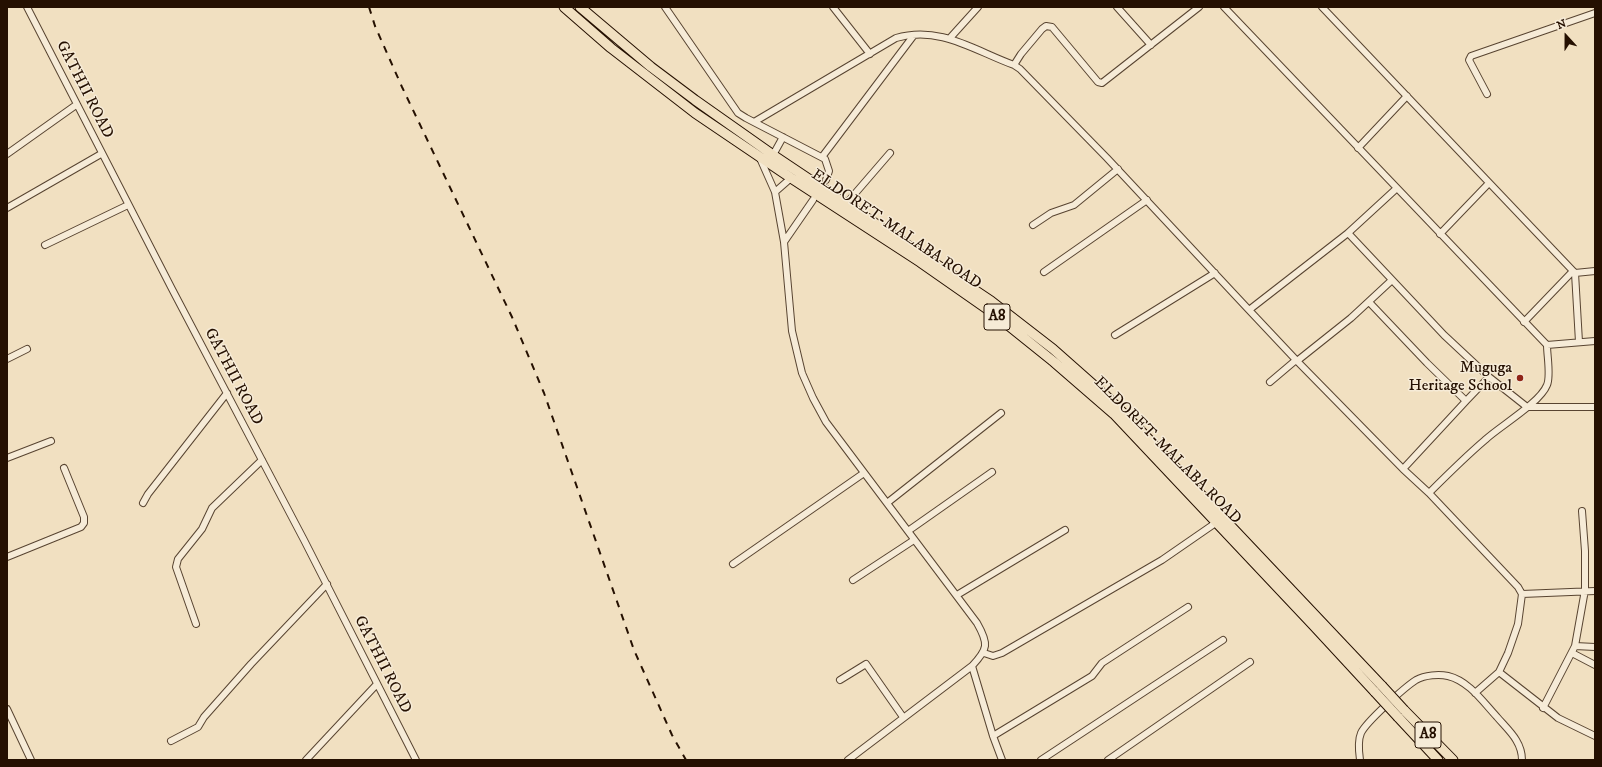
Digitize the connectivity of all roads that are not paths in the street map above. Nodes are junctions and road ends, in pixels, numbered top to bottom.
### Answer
1 (27, 7) edge
2 (564, 7) edge
3 (580, 7) edge
4 (665, 7) edge
5 (978, 7) edge
6 (1117, 7) edge
7 (1199, 7) edge
8 (1224, 7) edge
9 (1322, 7) edge
10 (836, 8) edge
11 (1595, 13) edge
12 (914, 34) junction
13 (950, 38) junction
14 (1151, 45) junction
15 (870, 54) junction
16 (1014, 65) junction
17 (1487, 94) dead end
18 (1407, 96) junction
19 (76, 105) junction
20 (754, 122) junction
21 (783, 137) junction
22 (1358, 148) junction
23 (890, 153) dead end
24 (7, 154) edge
25 (101, 154) junction
26 (758, 155) junction
27 (773, 155) junction
28 (822, 157) junction
29 (1118, 169) junction
30 (791, 178) junction
31 (826, 180) dead end
32 (1489, 183) junction
33 (1397, 188) junction
34 (775, 192) junction
35 (813, 200) dead end
36 (1147, 200) junction
37 (846, 204) junction
38 (128, 205) junction
39 (7, 208) edge
40 (1033, 225) dead end
41 (1348, 233) junction
42 (1440, 234) junction
43 (784, 242) junction
44 (45, 245) dead end
45 (1595, 271) edge
46 (1044, 272) dead end
47 (1574, 272) junction
48 (1215, 273) junction
49 (1392, 280) junction
50 (1369, 302) junction
51 (1249, 310) junction
52 (1524, 322) junction
53 (1115, 335) dead end
54 (1595, 341) edge
55 (1579, 342) junction
56 (1547, 346) junction
57 (27, 349) dead end
58 (7, 359) edge
59 (1297, 361) junction
60 (1489, 377) junction
61 (1270, 382) dead end
62 (227, 393) junction
63 (1466, 401) junction
64 (1527, 407) junction
65 (1595, 407) edge
66 (1001, 413) dead end
67 (51, 441) dead end
68 (7, 458) edge
69 (262, 460) junction
70 (64, 468) dead end
71 (1403, 469) junction
72 (992, 472) dead end
73 (864, 473) junction
74 (1429, 493) junction
75 (143, 503) dead end
76 (887, 503) junction
77 (1582, 511) dead end
78 (1217, 522) junction
79 (1065, 530) dead end
80 (908, 531) junction
81 (914, 540) junction
82 (7, 557) edge
83 (733, 564) dead end
84 (853, 580) dead end
85 (327, 584) junction
86 (1585, 590) junction
87 (1595, 591) edge
88 (1522, 594) junction
89 (957, 595) junction
90 (1188, 607) dead end
91 (196, 624) dead end
92 (1222, 640) dead end
93 (1575, 646) junction
94 (1595, 647) edge
95 (984, 653) junction
96 (1572, 653) junction
97 (1250, 662) dead end
98 (1595, 665) edge
99 (972, 666) junction
100 (1499, 672) junction
101 (840, 680) dead end
102 (377, 684) junction
103 (1378, 689) junction
104 (1475, 693) junction
105 (1543, 708) junction
106 (7, 709) edge
107 (1401, 713) junction
108 (903, 718) junction
109 (993, 736) junction
110 (1595, 736) edge
111 (171, 741) dead end
112 (31, 760) edge
113 (306, 760) edge
114 (416, 760) edge
115 (848, 760) edge
116 (1002, 760) edge
117 (1041, 760) edge
118 (1108, 760) edge
119 (1360, 760) edge
120 (1438, 760) edge
121 (1453, 760) edge
122 (1522, 760) edge

1 - 19 street, GATHII ROAD
2 - 26 highway, ELDORET-MALABA ROAD / A8
3 - 27 highway, ELDORET-MALABA ROAD / A8
4 - 20 street
5 - 13 street
6 - 14 street
7 - 14 street
8 - 22 street
9 - 18 street
10 - 15 street
11 - 17 street
12 - 13 street
12 - 15 street
12 - 28 street
13 - 16 street
14 - 16 street
15 - 20 street
16 - 29 street
18 - 22 street
18 - 32 street
19 - 24 street
19 - 25 street, GATHII ROAD
20 - 21 street
21 - 27 street
21 - 28 street
22 - 33 street
23 - 37 street
25 - 38 street, GATHII ROAD
25 - 39 street
26 - 30 highway, ELDORET-MALABA ROAD / A8
26 - 34 street
27 - 37 highway, ELDORET-MALABA ROAD / A8
28 - 31 street
29 - 36 street
29 - 40 street
30 - 34 street
30 - 78 highway, ELDORET-MALABA ROAD / A8
32 - 42 street
32 - 47 street
33 - 41 street
33 - 42 street
34 - 43 street
35 - 43 street
36 - 46 street
36 - 48 street
37 - 103 highway, ELDORET-MALABA ROAD / A8
38 - 44 street
38 - 62 street, GATHII ROAD
41 - 49 street
41 - 51 street
42 - 52 street
43 - 73 street
45 - 47 street
47 - 52 street
47 - 55 street
48 - 51 street
48 - 53 street
49 - 50 street
49 - 60 street
50 - 59 street
50 - 63 street
51 - 59 street
52 - 56 street
54 - 55 street
55 - 56 street
56 - 64 street
57 - 58 street
59 - 61 street
59 - 71 street
60 - 63 street
60 - 64 street
62 - 69 street, GATHII ROAD
62 - 75 street
63 - 71 street
64 - 65 street
64 - 74 street
66 - 76 street
67 - 68 street
69 - 85 street, GATHII ROAD
69 - 91 street
70 - 82 street
71 - 74 street
72 - 80 street
73 - 76 street
73 - 83 street
74 - 88 street
76 - 80 street
77 - 86 street
78 - 95 street
78 - 103 highway, ELDORET-MALABA ROAD / A8
79 - 89 street
80 - 81 street
81 - 84 street
81 - 89 street
85 - 102 street, GATHII ROAD
85 - 111 street
86 - 87 street
86 - 88 street
86 - 93 street
88 - 100 street
89 - 95 street
90 - 109 street
92 - 117 street
93 - 94 street
93 - 96 street
95 - 99 street
96 - 98 street
96 - 105 street
97 - 118 street
99 - 108 street
99 - 109 street
100 - 104 street
100 - 105 street
101 - 108 street
102 - 113 street
102 - 114 street, GATHII ROAD
103 - 107 highway, A8, bridge
104 - 119 street
104 - 122 street
105 - 110 street
106 - 112 street
107 - 120 highway, A8
107 - 121 highway, A8
108 - 115 street
109 - 116 street

